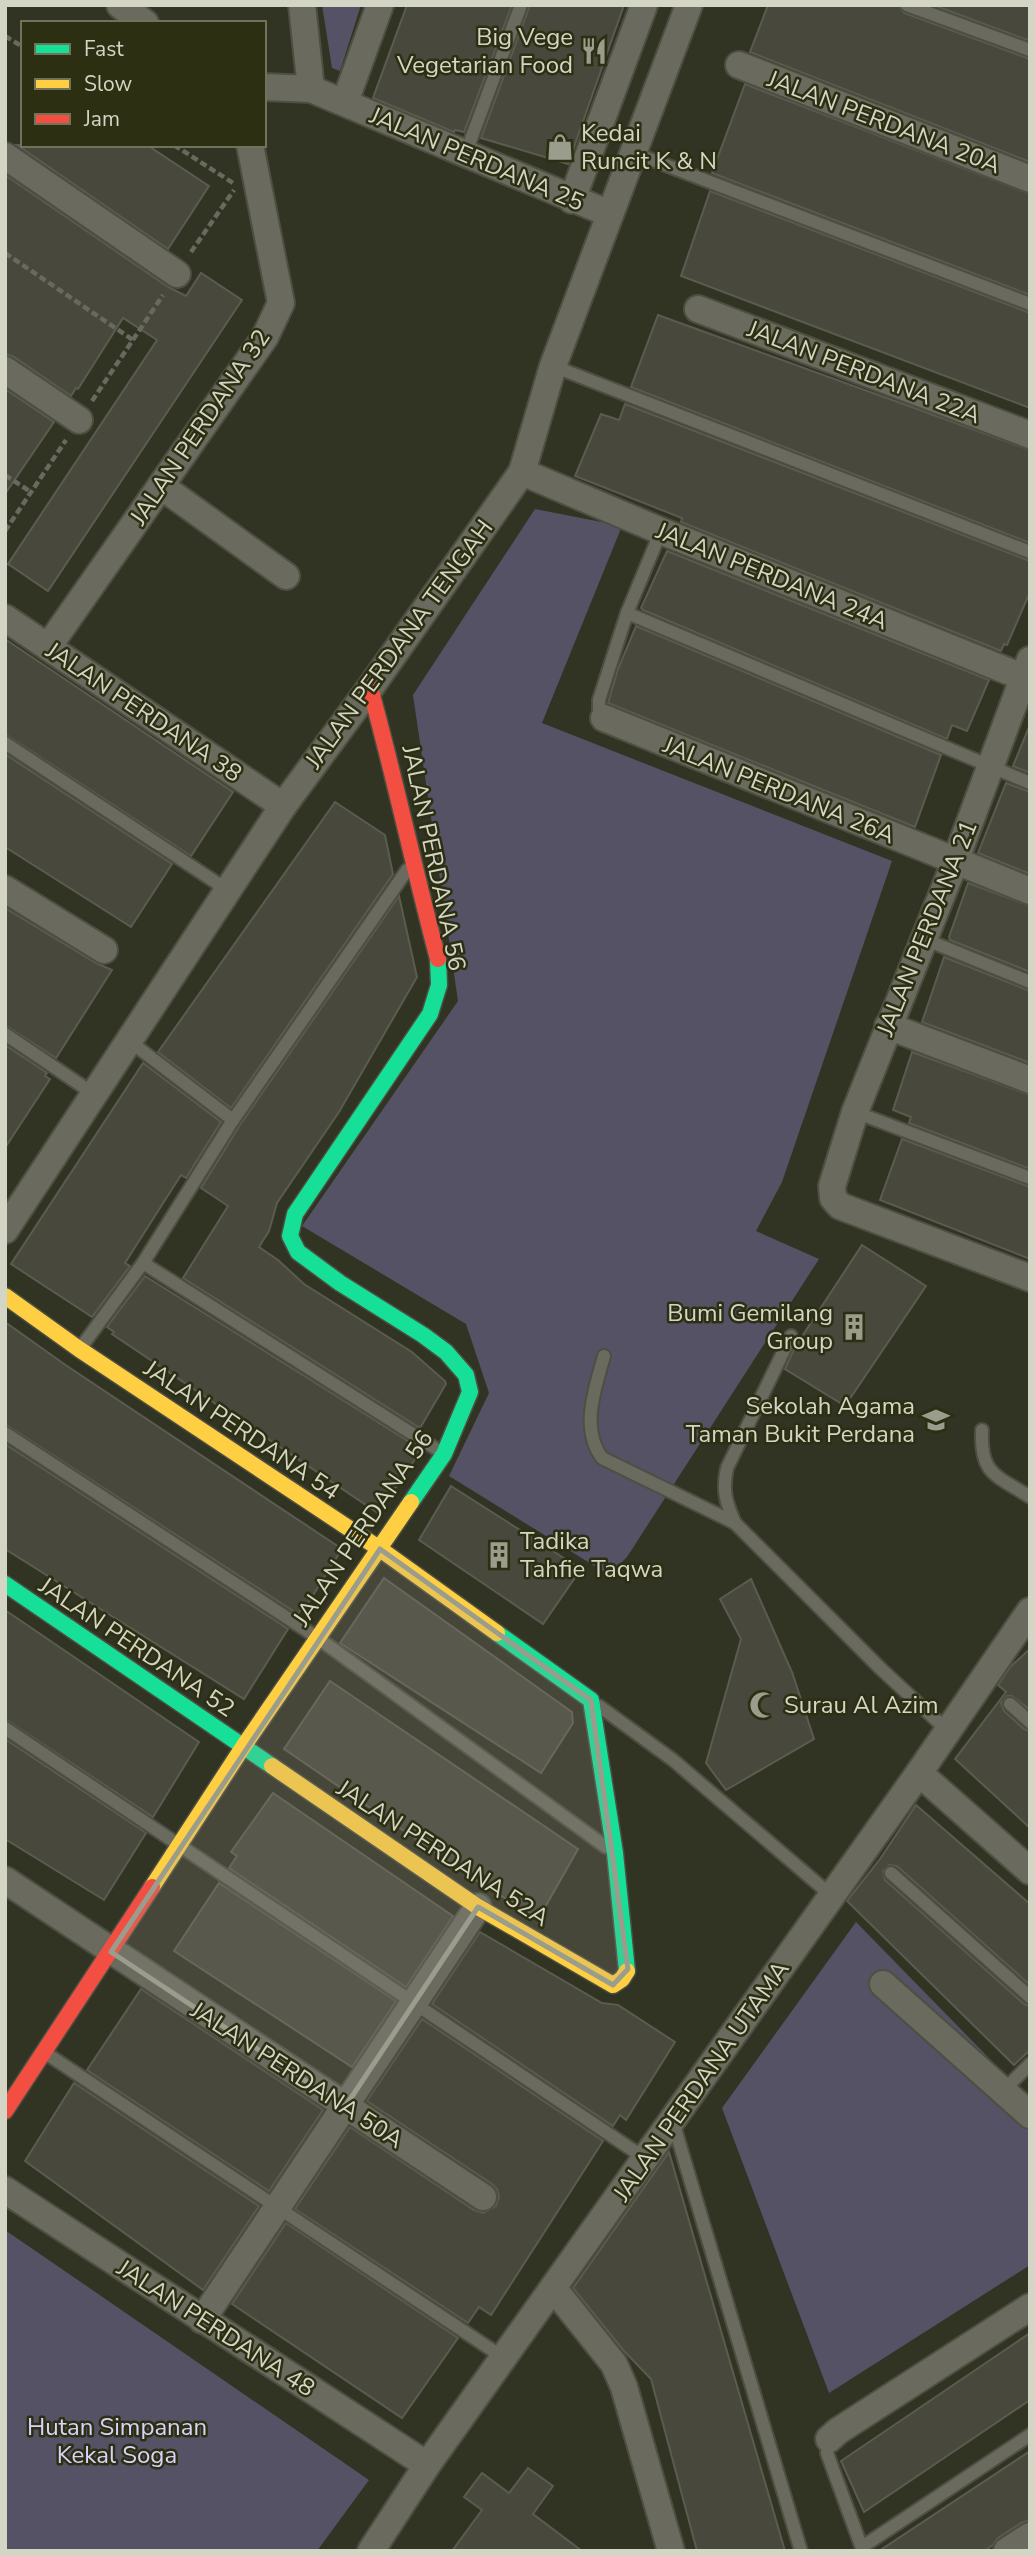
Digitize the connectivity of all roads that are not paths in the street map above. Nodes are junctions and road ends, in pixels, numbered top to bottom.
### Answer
1 (120, 5) edge
2 (302, 5) edge
3 (380, 5) edge
4 (521, 5) edge
5 (644, 5) edge
6 (689, 5) edge
7 (907, 5) edge
8 (142, 21) edge
9 (1030, 50) edge
10 (739, 65) dead end
11 (266, 86) edge
12 (311, 89) junction
13 (345, 102) junction
14 (252, 153) edge
15 (634, 153) junction
16 (465, 155) junction
17 (5, 156) edge
18 (1030, 179) edge
19 (572, 200) junction
20 (610, 214) junction
21 (177, 274) road end
22 (1030, 304) edge
23 (698, 309) dead end
24 (553, 366) junction
25 (5, 370) edge
26 (79, 420) road end
27 (1030, 435) edge
28 (522, 472) junction
29 (161, 486) junction
30 (662, 531) junction
31 (1030, 552) edge
32 (286, 576) dead end
33 (627, 613) junction
34 (5, 618) edge
35 (48, 647) junction
36 (1028, 673) edge
37 (370, 688) junction
38 (604, 718) joint
39 (5, 743) edge
40 (989, 768) junction
41 (1030, 783) edge
42 (282, 806) junction
43 (412, 862) junction
44 (954, 862) junction
45 (5, 889) edge
46 (226, 889) junction
47 (1030, 891) edge
48 (924, 940) junction
49 (104, 950) dead end
50 (1030, 982) edge
51 (888, 1026) junction
52 (5, 1034) edge
53 (128, 1040) junction
54 (1030, 1080) edge
55 (94, 1094) junction
56 (855, 1112) junction
57 (233, 1120) junction
58 (1030, 1178) edge
59 (5, 1230) edge
60 (143, 1263) junction
61 (1030, 1278) edge
62 (5, 1296) edge
63 (791, 1336) dead end
64 (79, 1349) junction
65 (604, 1356) dead end
66 (982, 1430) dead end
67 (5, 1433) edge
68 (444, 1454) junction
69 (1030, 1497) edge
70 (735, 1523) junction
71 (380, 1549) junction
72 (5, 1584) edge
73 (1030, 1611) edge
74 (318, 1638) junction
75 (591, 1700) junction
76 (1010, 1704) dead end
77 (1030, 1722) edge
78 (5, 1728) edge
79 (948, 1731) junction
80 (243, 1747) junction
81 (919, 1773) junction
82 (179, 1844) junction
83 (615, 1853) junction
84 (1030, 1871) edge
85 (891, 1873) dead end
86 (5, 1880) edge
87 (832, 1896) junction
88 (478, 1908) junction
89 (111, 1952) junction
90 (883, 1984) dead end
91 (1030, 1997) edge
92 (415, 2003) junction
93 (44, 2052) junction
94 (1030, 2064) edge
95 (1003, 2091) junction
96 (345, 2107) junction
97 (5, 2111) edge
98 (1030, 2115) edge
99 (673, 2121) junction
100 (646, 2159) junction
101 (5, 2190) edge
102 (483, 2197) dead end
103 (278, 2209) junction
104 (554, 2289) junction
105 (1030, 2306) edge
106 (202, 2320) junction
107 (504, 2358) junction
108 (1030, 2435) edge
109 (829, 2439) joint
110 (427, 2465) junction
111 (1030, 2536) edge
112 (862, 2549) edge
113 (372, 2551) edge
114 (671, 2551) edge
115 (801, 2551) edge
116 (1007, 2551) edge

1 - 8 street
2 - 12 street
3 - 13 street, JALAN PERDANA 25
4 - 16 lane
5 - 19 street
6 - 15 street, JALAN PERDANA TENGAH
7 - 9 lane
10 - 18 street, JALAN PERDANA 20A
11 - 12 street, JALAN PERDANA 25
12 - 13 street, JALAN PERDANA 25
13 - 16 street, JALAN PERDANA 25
14 - 29 street, JALAN PERDANA 32
15 - 20 street, JALAN PERDANA TENGAH
15 - 22 lane
16 - 19 street, JALAN PERDANA 25
17 - 21 street
19 - 20 street, JALAN PERDANA 25
20 - 24 street, JALAN PERDANA TENGAH
23 - 27 street, JALAN PERDANA 22A
24 - 28 street, JALAN PERDANA TENGAH
24 - 31 lane
25 - 26 street
28 - 30 street, JALAN PERDANA 24A
28 - 37 street, JALAN PERDANA TENGAH
29 - 32 street
29 - 35 street, JALAN PERDANA 32
30 - 33 lane
30 - 36 street, JALAN PERDANA 24A
33 - 38 lane
33 - 40 lane
34 - 35 street, JALAN PERDANA 38
35 - 42 street, JALAN PERDANA 38
36 - 40 street, JALAN PERDANA 21
37 - 42 street, JALAN PERDANA TENGAH
37 - 43 street, JALAN PERDANA 56
38 - 44 street, JALAN PERDANA 26A
39 - 46 lane
40 - 41 lane
40 - 44 street, JALAN PERDANA 21
42 - 46 street, JALAN PERDANA TENGAH
43 - 57 lane
43 - 68 street, JALAN PERDANA 56
44 - 47 street, JALAN PERDANA 26A
44 - 48 street, JALAN PERDANA 21
45 - 49 street
46 - 53 street, JALAN PERDANA TENGAH
48 - 50 lane
48 - 51 street, JALAN PERDANA 21
51 - 54 street
51 - 56 street, JALAN PERDANA 21
52 - 55 lane
53 - 55 street, JALAN PERDANA TENGAH
53 - 57 lane
55 - 59 street, JALAN PERDANA TENGAH
56 - 58 lane
56 - 61 street, JALAN PERDANA 21
57 - 60 lane
60 - 64 lane
60 - 68 lane
62 - 64 street, JALAN PERDANA 54
63 - 70 lane
64 - 71 street, JALAN PERDANA 54
65 - 70 lane
66 - 69 lane
67 - 74 lane
68 - 71 street, JALAN PERDANA 56
70 - 79 lane
71 - 74 street, JALAN PERDANA 56
71 - 75 street, JALAN PERDANA 54
72 - 80 street, JALAN PERDANA 52
73 - 79 street, JALAN PERDANA UTAMA
74 - 80 street, JALAN PERDANA 56
74 - 83 lane
75 - 83 street
75 - 87 lane
76 - 77 lane
78 - 82 lane
79 - 81 street, JALAN PERDANA UTAMA
80 - 82 street, JALAN PERDANA 56
80 - 88 street, JALAN PERDANA 52A
81 - 84 street
81 - 87 street, JALAN PERDANA UTAMA
82 - 89 street, JALAN PERDANA 56
82 - 92 lane
83 - 88 street, JALAN PERDANA 52A
85 - 91 lane
86 - 89 street, JALAN PERDANA 50A
87 - 99 street, JALAN PERDANA UTAMA
88 - 92 street
89 - 93 street, JALAN PERDANA 56
89 - 96 street, JALAN PERDANA 50A
90 - 95 street
92 - 96 street
92 - 100 lane
93 - 97 street, JALAN PERDANA 56
93 - 103 lane
94 - 95 lane
95 - 98 street
96 - 102 street, JALAN PERDANA 50A
96 - 103 street
99 - 100 street, JALAN PERDANA UTAMA
99 - 115 lane
100 - 104 street, JALAN PERDANA UTAMA
101 - 106 street, JALAN PERDANA 48
103 - 106 street
103 - 107 lane
104 - 107 street, JALAN PERDANA UTAMA
104 - 114 street
105 - 109 street
106 - 110 street, JALAN PERDANA 48
107 - 110 street, JALAN PERDANA UTAMA
108 - 112 lane
109 - 112 lane
110 - 113 street, JALAN PERDANA UTAMA
111 - 116 street

